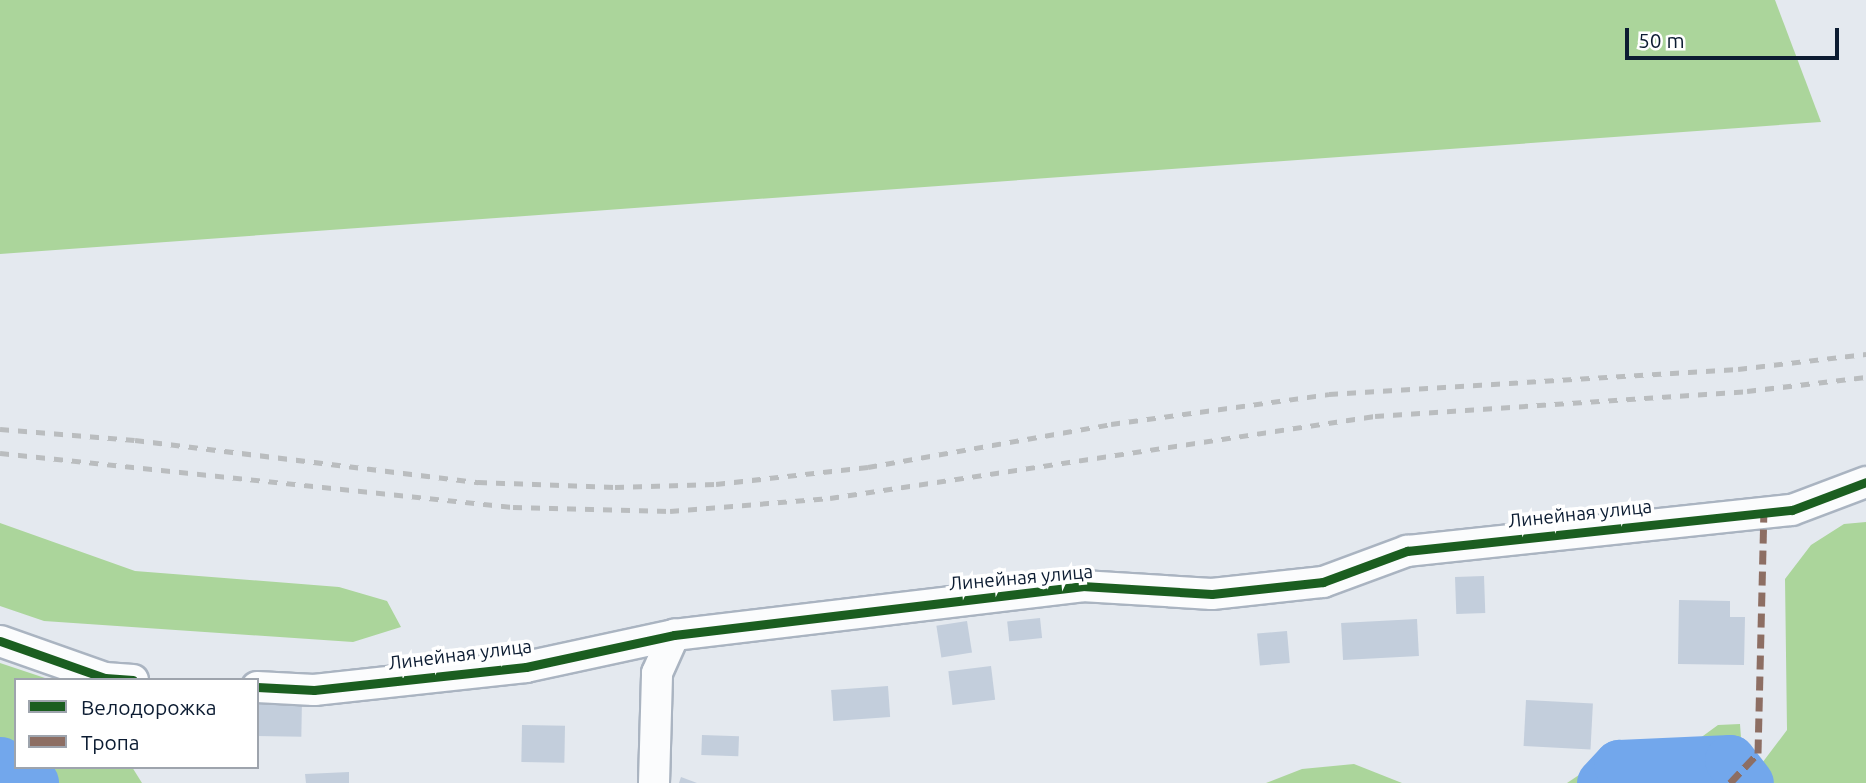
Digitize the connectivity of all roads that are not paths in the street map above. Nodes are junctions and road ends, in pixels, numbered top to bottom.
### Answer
1 (1866, 482) edge
2 (674, 635) junction
3 (0, 641) edge
4 (105, 678) edge
5 (259, 687) edge
6 (654, 783) edge

1 - 2 street, Линейная улица
2 - 5 street, Линейная улица
2 - 6 street
3 - 4 street

